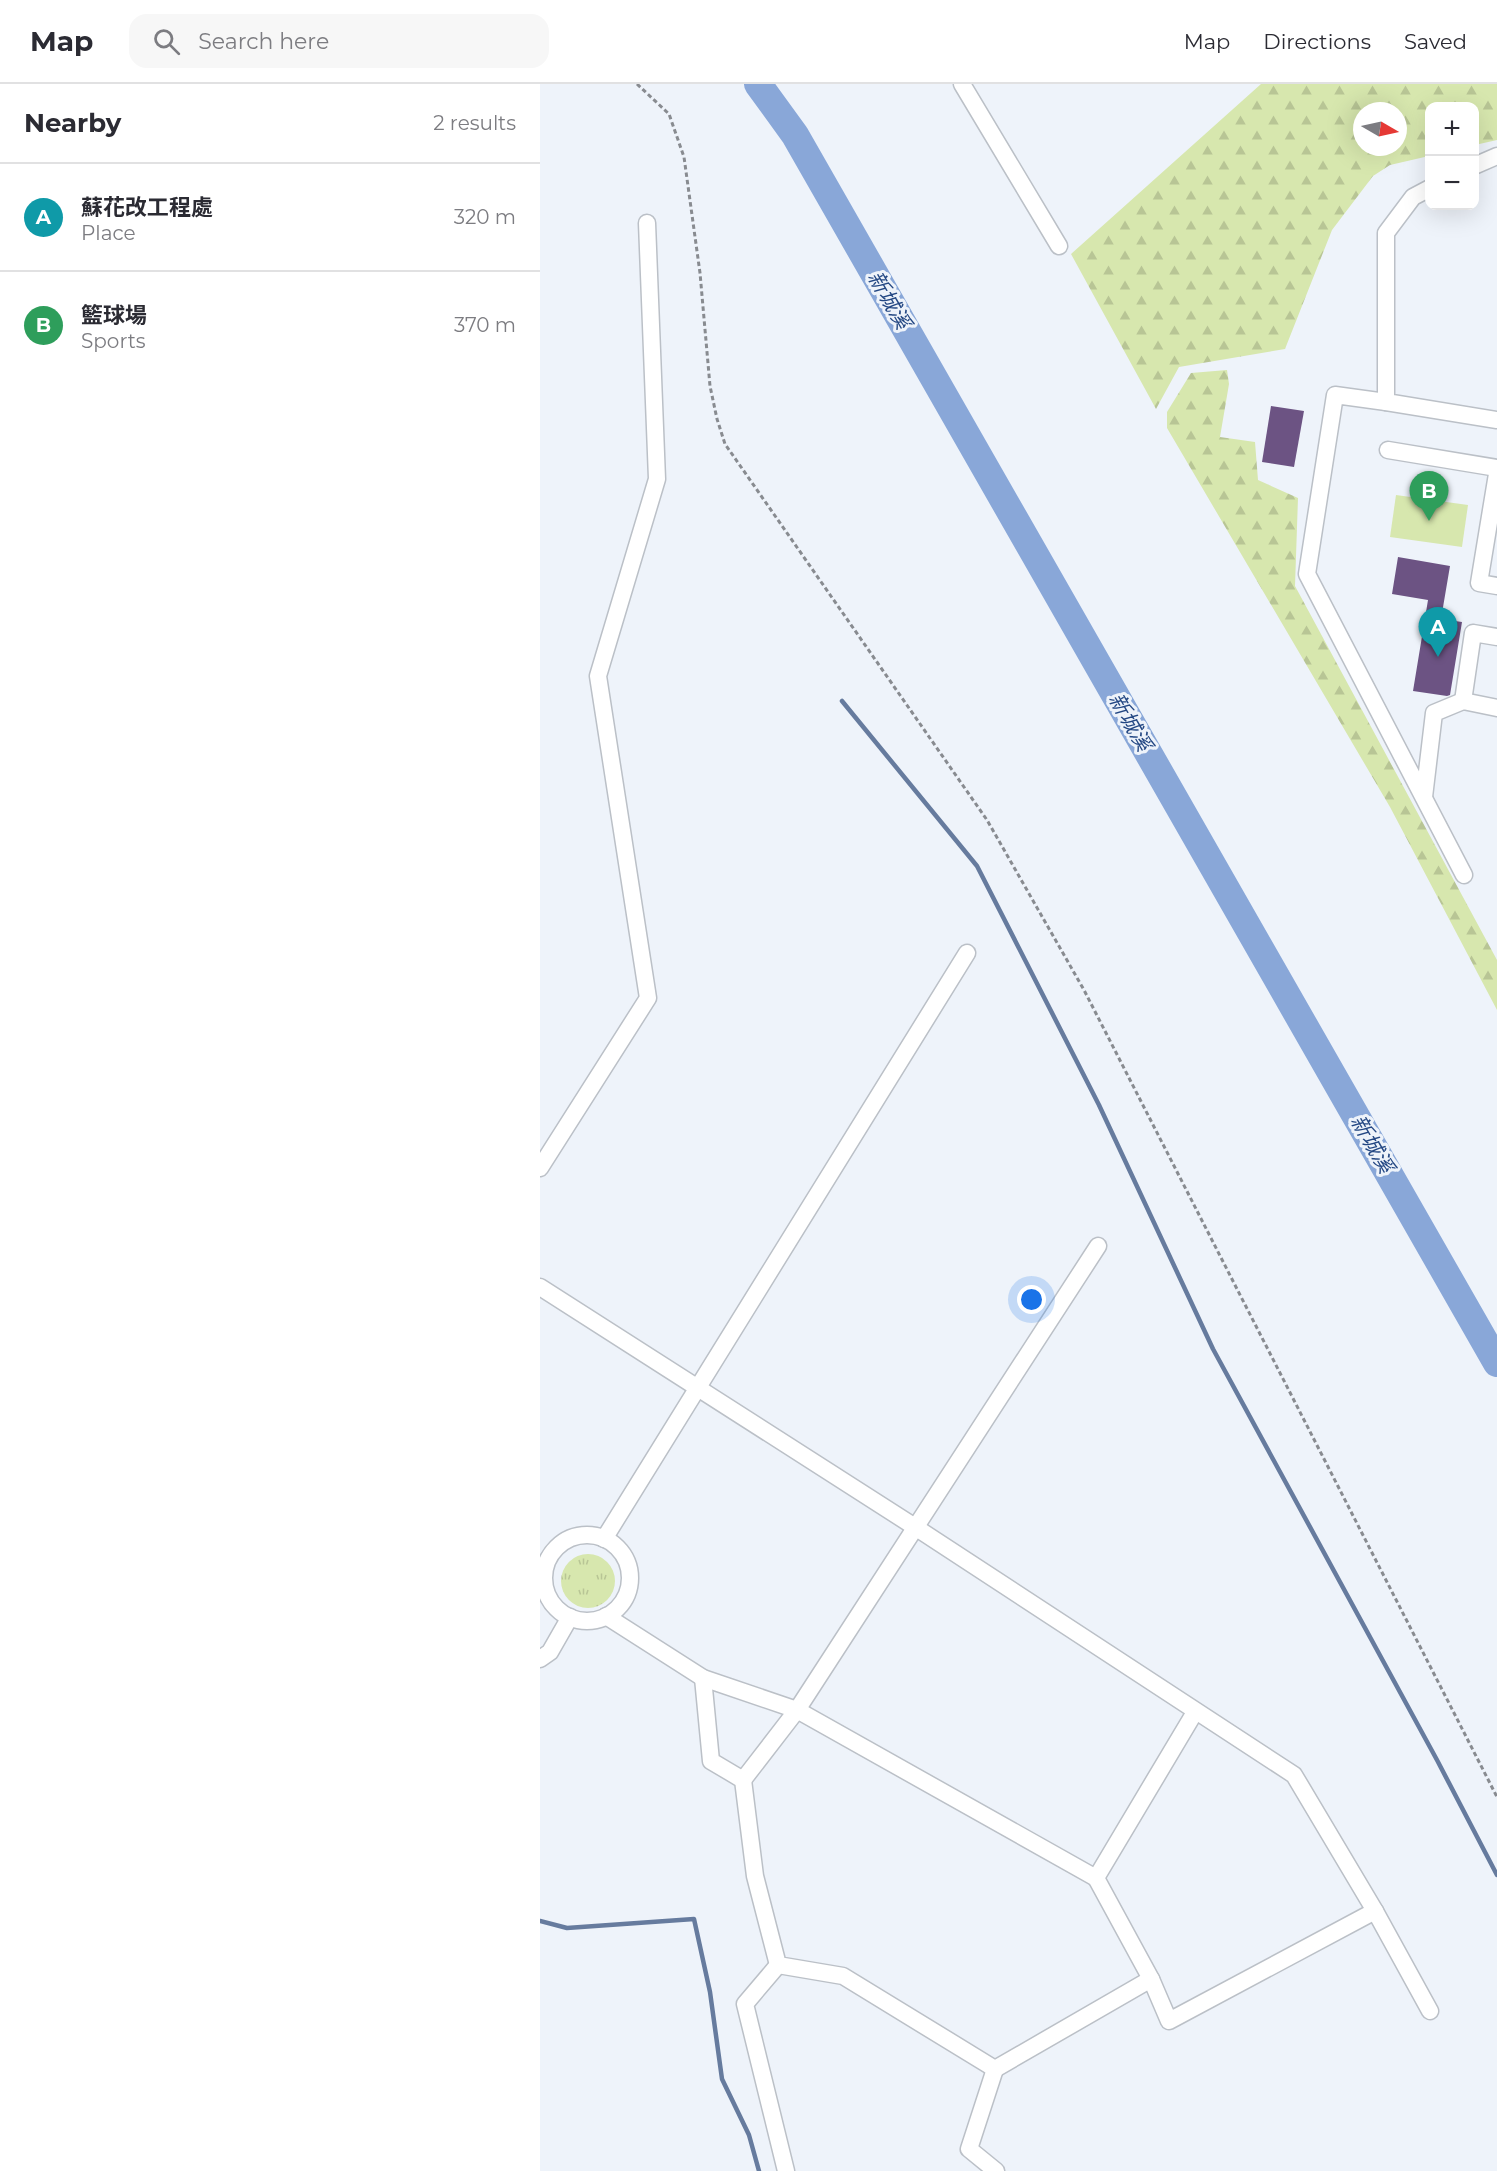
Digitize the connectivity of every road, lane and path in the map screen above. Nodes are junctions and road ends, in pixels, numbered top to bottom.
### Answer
1 (637, 84) edge
2 (962, 84) edge
3 (1497, 156) edge
4 (1479, 164) edge
5 (1425, 191) edge
6 (647, 222) dead end
7 (1059, 246) dead end
8 (1386, 402) junction
9 (1497, 420) edge
10 (1388, 450) dead end
11 (1497, 468) edge
12 (1497, 474) edge
13 (1497, 586) edge
14 (1497, 637) edge
15 (1462, 701) junction
16 (1497, 708) edge
17 (1424, 797) junction
18 (1464, 875) dead end
19 (967, 953) dead end
20 (540, 1168) edge
21 (1098, 1246) dead end
22 (540, 1287) edge
23 (697, 1388) junction
24 (915, 1527) junction
25 (604, 1539) junction
26 (606, 1616) junction
27 (570, 1617) junction
28 (540, 1659) edge
29 (703, 1678) junction
30 (797, 1710) junction
31 (1195, 1712) junction
32 (743, 1780) junction
33 (1497, 1797) edge
34 (1096, 1878) junction
35 (1375, 1911) junction
36 (778, 1965) junction
37 (1151, 1979) junction
38 (1430, 2011) dead end
39 (995, 2069) junction
40 (786, 2171) edge
41 (996, 2171) edge

1 - 33 path
2 - 7 street
3 - 4 street
5 - 8 street
6 - 20 street
8 - 9 street
8 - 17 street
10 - 11 street
12 - 13 street
14 - 15 street
15 - 16 street
15 - 17 street
17 - 18 street
19 - 23 street
21 - 24 street
22 - 23 street
23 - 24 street
23 - 25 street
24 - 30 street
24 - 31 street
25 - 26 street
25 - 27 street
26 - 27 street
26 - 29 street
27 - 28 street
29 - 30 street
29 - 32 street
30 - 32 street
30 - 34 street
31 - 34 street
31 - 35 street
32 - 36 street
34 - 37 street
35 - 37 street
35 - 38 street
36 - 39 street
36 - 40 street
37 - 39 street
39 - 41 street

